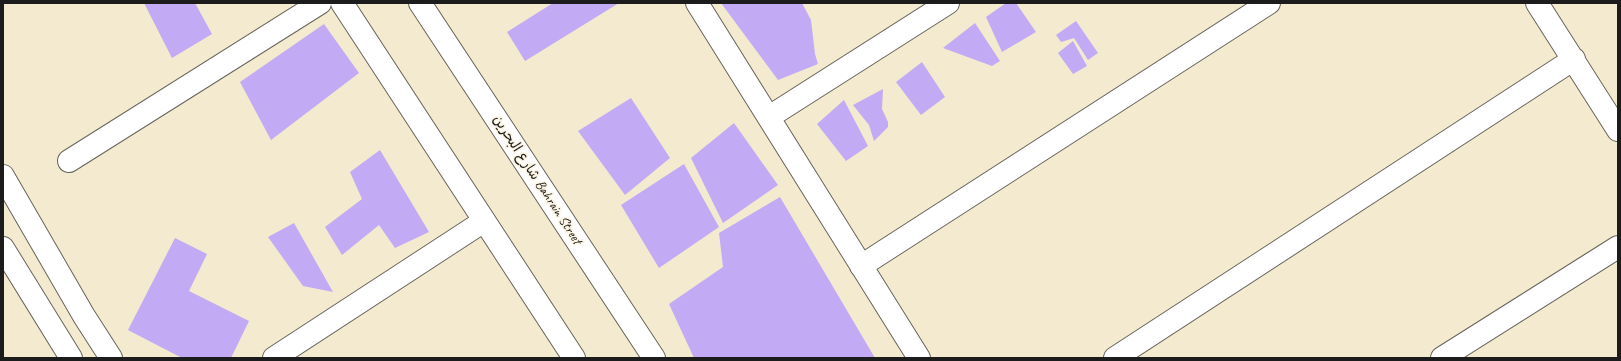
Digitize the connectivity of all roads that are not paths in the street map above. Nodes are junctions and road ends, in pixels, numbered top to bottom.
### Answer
1 (320, 3) edge
2 (342, 3) edge
3 (420, 3) edge
4 (697, 3) edge
5 (948, 3) edge
6 (1269, 3) edge
7 (1537, 3) edge
8 (1574, 59) junction
9 (769, 117) junction
10 (1618, 130) edge
11 (70, 161) dead end
12 (3, 176) edge
13 (484, 221) junction
14 (1618, 247) edge
15 (4, 253) edge
16 (862, 266) junction
17 (84, 316) junction
18 (56, 333) junction
19 (916, 357) edge
20 (71, 358) edge
21 (111, 358) edge
22 (274, 358) edge
23 (574, 358) edge
24 (654, 358) edge
25 (1115, 358) edge
26 (1442, 358) edge

1 - 11 street
2 - 13 street
3 - 24 street, شارع البحرين Bahrain Street
4 - 9 street
5 - 9 street
6 - 16 street
7 - 8 street
8 - 10 street
8 - 25 street
9 - 16 street
12 - 17 street
13 - 22 street
13 - 23 street
14 - 26 street
15 - 18 street
16 - 19 street
17 - 18 street
17 - 21 street
18 - 20 street

